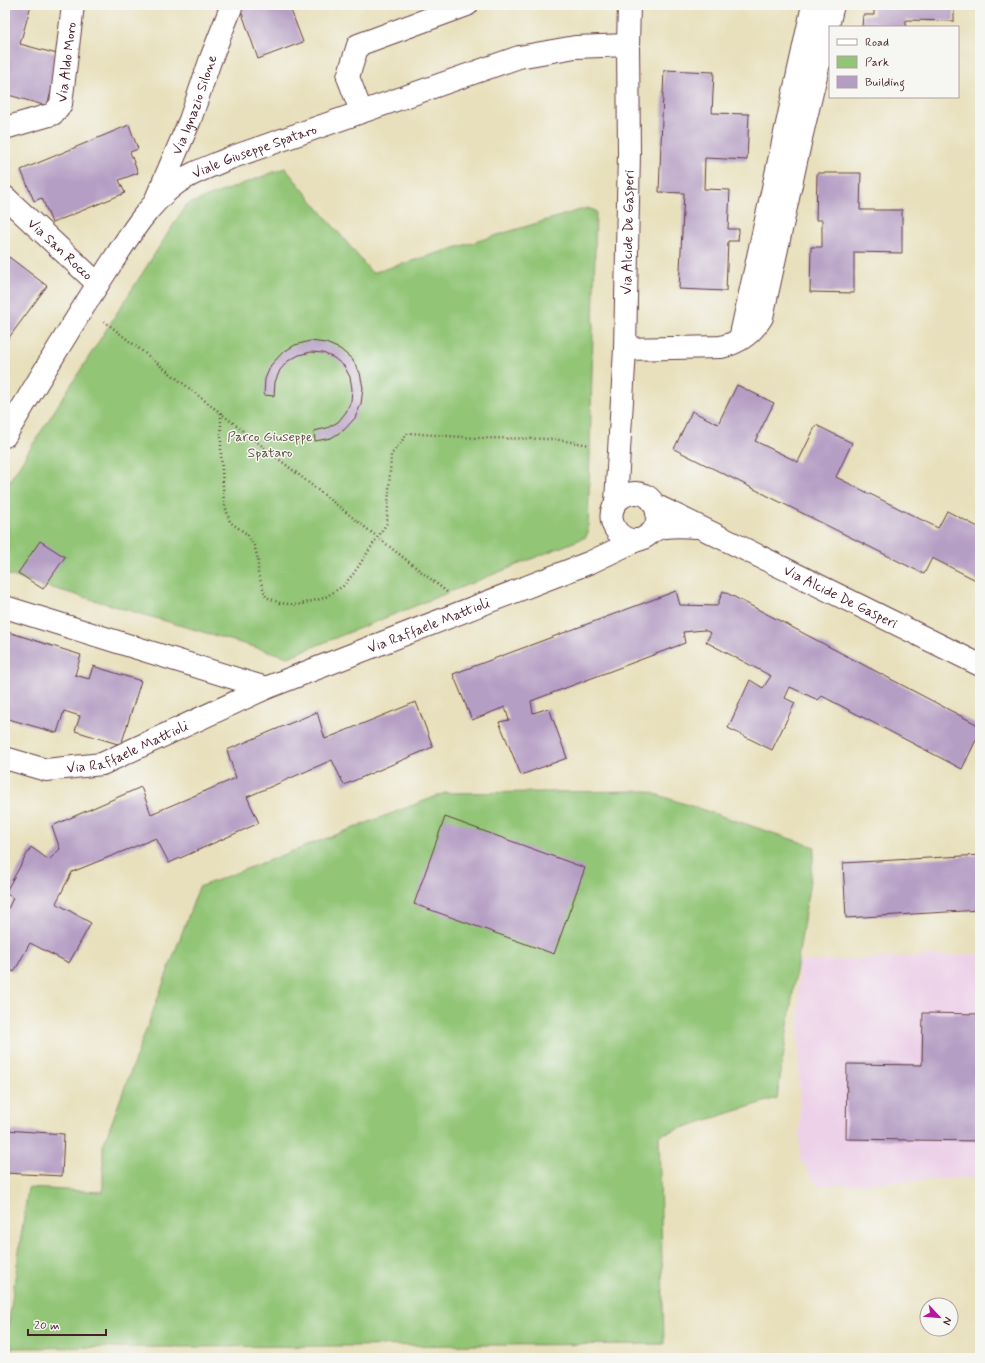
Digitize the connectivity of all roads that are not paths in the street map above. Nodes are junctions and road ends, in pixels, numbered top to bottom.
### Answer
1 (73, 5) edge
2 (232, 5) edge
3 (467, 5) edge
4 (629, 5) edge
5 (813, 5) edge
6 (833, 5) edge
7 (628, 45) junction
8 (361, 111) junction
9 (797, 117) junction
10 (5, 128) edge
11 (5, 197) edge
12 (154, 204) junction
13 (98, 284) junction
14 (625, 349) junction
15 (5, 436) edge
16 (618, 460) junction
17 (648, 499) junction
18 (616, 502) junction
19 (614, 528) junction
20 (703, 528) junction
21 (645, 536) junction
22 (592, 562) junction
23 (5, 607) edge
24 (980, 665) edge
25 (266, 688) junction
26 (5, 758) edge

1 - 10 street, Via Aldo Moro
2 - 12 street, Via Ignazio Silone
3 - 8 street
4 - 7 street, Via Alcide De Gasperi
5 - 9 street
6 - 9 street
7 - 8 street, Viale Giuseppe Spataro
7 - 14 street, Via Alcide De Gasperi
8 - 12 street, Viale Giuseppe Spataro
9 - 14 street
11 - 13 street, Via San Rocco
12 - 13 street, Viale Giuseppe Spataro
13 - 15 street, Viale Giuseppe Spataro
14 - 16 street, Via Alcide De Gasperi
16 - 17 street, Via Alcide De Gasperi
16 - 18 street, Via Alcide De Gasperi
17 - 18 street
17 - 20 street, Via Alcide De Gasperi
17 - 21 street
18 - 19 street
19 - 21 street
19 - 22 street
20 - 21 street, Via Alcide De Gasperi
20 - 24 street, Via Alcide De Gasperi
21 - 22 street, Via Raffaele Mattioli
22 - 25 street, Via Raffaele Mattioli
23 - 25 street
25 - 26 street, Via Raffaele Mattioli

